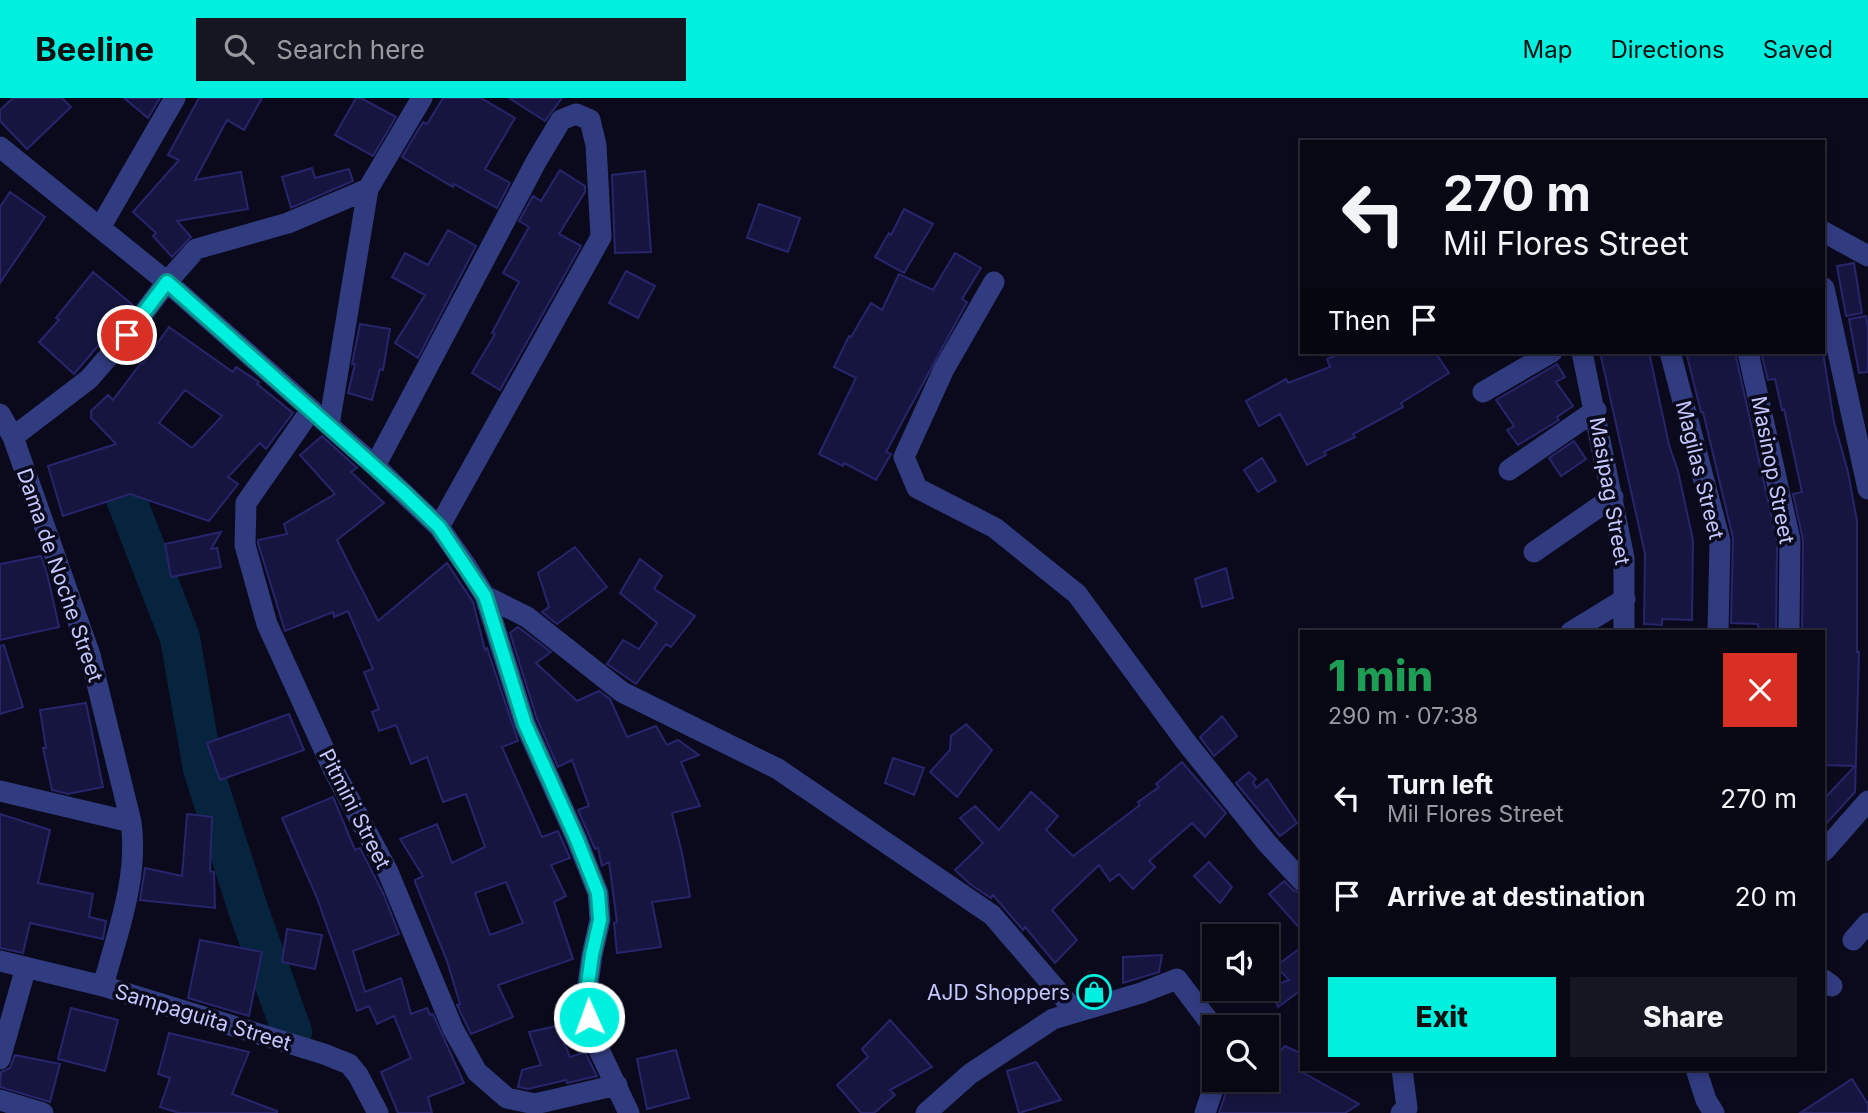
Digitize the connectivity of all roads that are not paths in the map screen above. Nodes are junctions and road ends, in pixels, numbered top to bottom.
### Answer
1 (175, 98) edge
2 (422, 98) edge
3 (0, 147) edge
4 (368, 189) junction
5 (100, 226) junction
6 (1825, 233) edge
7 (1868, 256) edge
8 (167, 282) junction
9 (995, 282) dead end
10 (1825, 293) edge
11 (1548, 354) edge
12 (1582, 354) edge
13 (1671, 354) edge
14 (1748, 354) edge
15 (1483, 391) dead end
16 (311, 410) junction
17 (1596, 410) junction
18 (0, 414) edge
19 (329, 425) junction
20 (13, 437) junction
21 (375, 466) junction
22 (1509, 470) dead end
23 (1868, 489) edge
24 (1613, 497) junction
25 (439, 527) junction
26 (1534, 552) dead end
27 (485, 596) junction
28 (1625, 599) junction
29 (1574, 630) edge
30 (1624, 630) edge
31 (1718, 630) edge
32 (1789, 630) edge
33 (0, 791) edge
34 (1868, 801) edge
35 (131, 822) junction
36 (1825, 851) edge
37 (1300, 879) edge
38 (1868, 923) edge
39 (1853, 940) dead end
40 (0, 961) edge
41 (26, 967) junction
42 (103, 986) junction
43 (1076, 1012) junction
44 (1204, 1015) edge
45 (0, 1059) edge
46 (1402, 1071) edge
47 (1697, 1071) edge
48 (617, 1085) junction
49 (1212, 1092) edge
50 (0, 1100) edge
51 (43, 1113) edge
52 (378, 1113) edge
53 (629, 1113) edge
54 (926, 1113) edge
55 (1205, 1113) edge
56 (1401, 1113) edge
57 (1713, 1113) edge

1 - 5 street
2 - 4 street
3 - 5 street
4 - 8 street
4 - 19 street
5 - 8 street
6 - 7 street
8 - 16 street
8 - 20 street
9 - 37 street
10 - 23 street
11 - 15 street
12 - 17 street, Masipag Street
13 - 31 street, Magilas Street
14 - 32 street, Masinop Street
16 - 19 street
16 - 48 street, Pitmini Street
17 - 22 street
17 - 24 street, Masipag Street
18 - 20 street, Dama de Noche Street
19 - 21 street
20 - 35 street, Dama de Noche Street
21 - 25 street
21 - 25 street
24 - 26 street
24 - 28 street, Masipag Street
25 - 27 street
27 - 43 street
27 - 48 street
28 - 29 street
28 - 30 street, Masipag Street
33 - 35 street
34 - 36 street
35 - 42 street, Dama de Noche Street
38 - 39 street
40 - 41 street, Sampaguita Street
41 - 42 street, Sampaguita Street
41 - 45 street
42 - 52 street, Sampaguita Street
43 - 44 street
43 - 54 street
46 - 56 street
47 - 57 street
48 - 53 street
49 - 55 street
50 - 51 street

